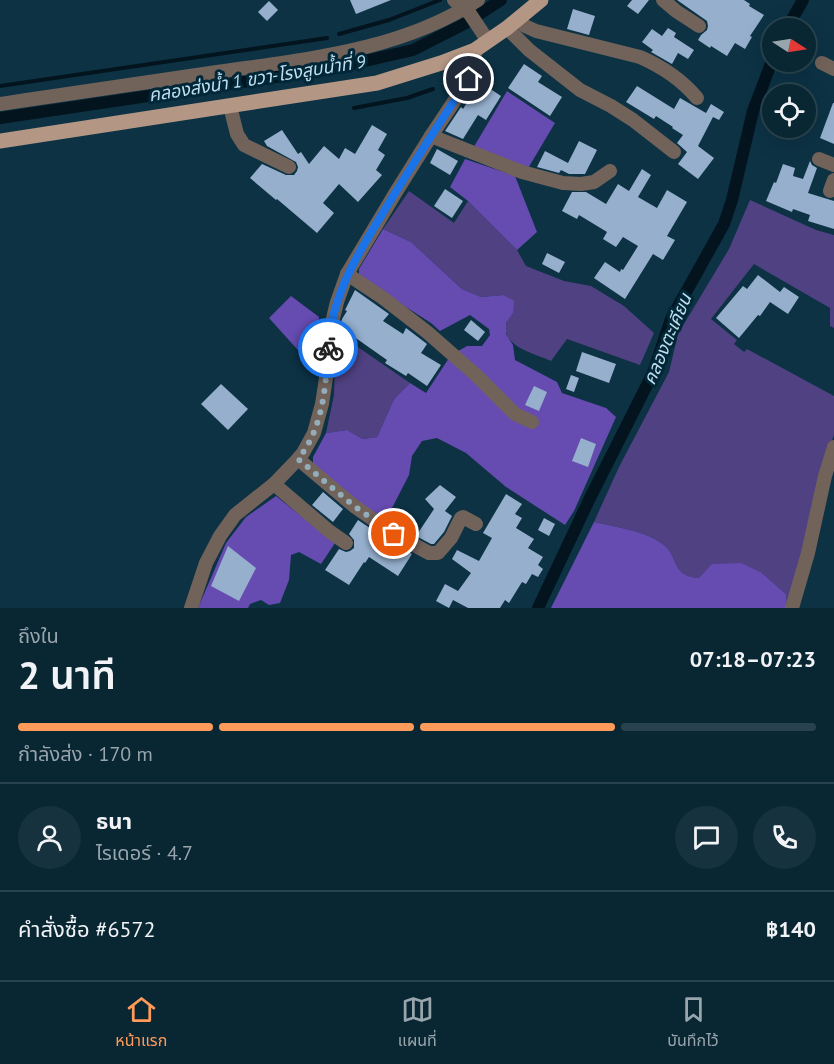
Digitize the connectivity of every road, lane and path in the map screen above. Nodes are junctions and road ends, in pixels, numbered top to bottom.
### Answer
1 (478, 0) edge
2 (541, 0) edge
3 (663, 0) edge
4 (463, 8) edge
5 (512, 24) junction
6 (699, 26) dead end
7 (484, 35) junction
8 (475, 50) junction
9 (697, 98) dead end
10 (0, 104) edge
11 (230, 106) junction
12 (430, 136) junction
13 (0, 141) edge
14 (674, 152) dead end
15 (819, 159) dead end
16 (834, 165) edge
17 (289, 167) dead end
18 (610, 171) dead end
19 (347, 274) junction
20 (532, 422) dead end
21 (834, 447) edge
22 (298, 459) junction
23 (274, 484) junction
24 (476, 524) dead end
25 (346, 543) dead end
26 (191, 608) edge
27 (792, 608) edge

1 - 4 street
2 - 5 main road
3 - 6 street
4 - 7 street
4 - 10 street
5 - 7 main road
5 - 9 street
5 - 14 street
7 - 8 main road
8 - 11 main road
8 - 12 street
11 - 13 main road
11 - 17 street
12 - 18 street
12 - 19 street
15 - 16 street
19 - 20 street
19 - 22 street
21 - 27 street
22 - 23 street
22 - 24 street
23 - 25 street
23 - 26 street

